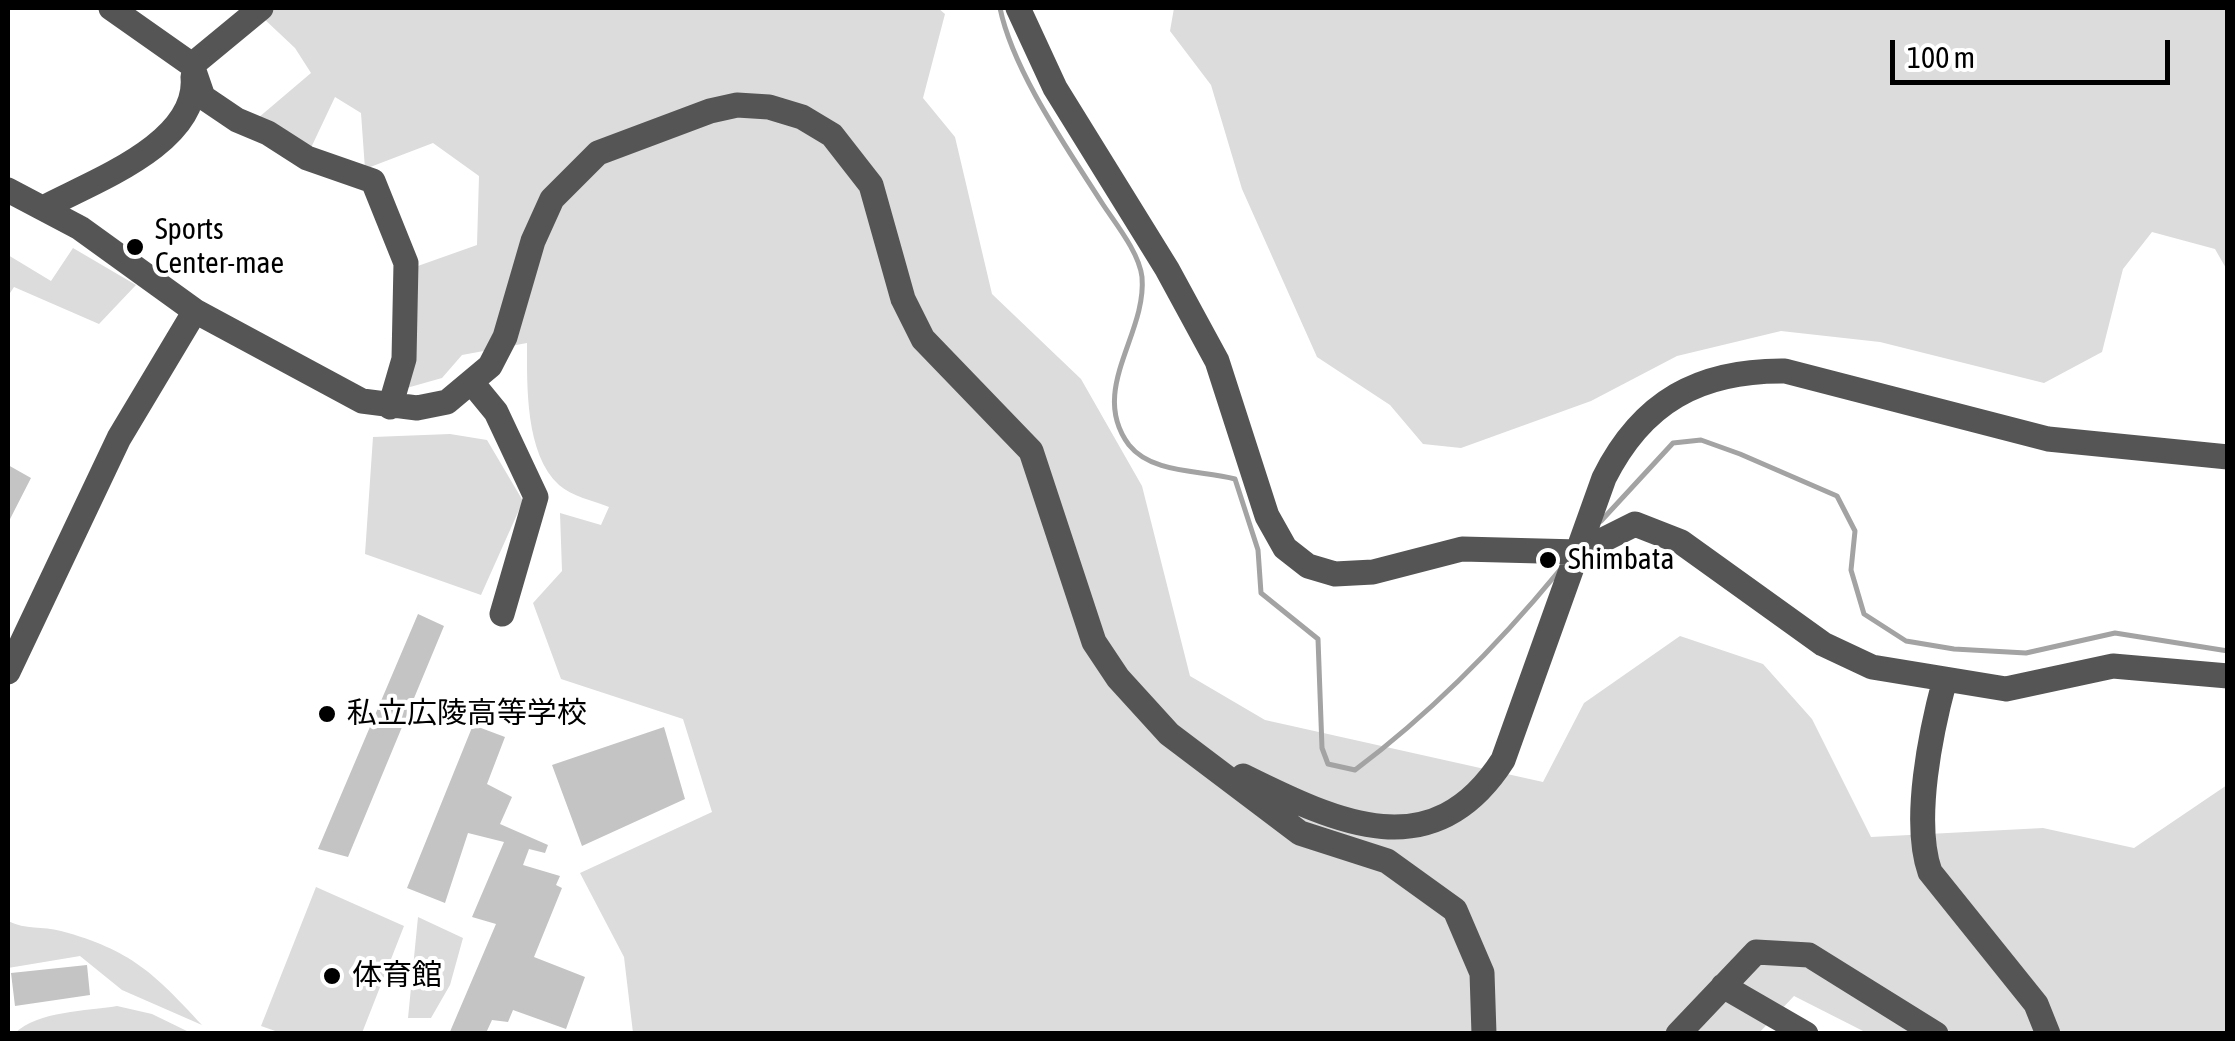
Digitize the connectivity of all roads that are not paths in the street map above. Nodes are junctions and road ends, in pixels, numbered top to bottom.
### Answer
1 (110, 8) edge
2 (261, 8) edge
3 (1018, 8) edge
4 (192, 65) junction
5 (8, 190) edge
6 (45, 207) junction
7 (195, 311) junction
8 (473, 384) junction
9 (390, 407) junction
10 (2228, 456) edge
11 (1579, 552) junction
12 (502, 614) dead end
13 (8, 672) edge
14 (2228, 676) edge
15 (1945, 679) junction
16 (1200, 754) junction
17 (1723, 986) junction
18 (1484, 1034) edge
19 (1678, 1034) edge
20 (1806, 1034) edge
21 (1936, 1034) edge
22 (2048, 1034) edge

1 - 4 street
2 - 4 street
3 - 11 street
4 - 6 street
4 - 9 street
5 - 6 street
6 - 7 street
7 - 9 street
7 - 13 street
8 - 9 street
8 - 12 street
8 - 16 street
10 - 11 street
11 - 15 street
11 - 16 street
14 - 15 street
15 - 22 street
16 - 18 street
17 - 19 street
17 - 20 street
17 - 21 street

